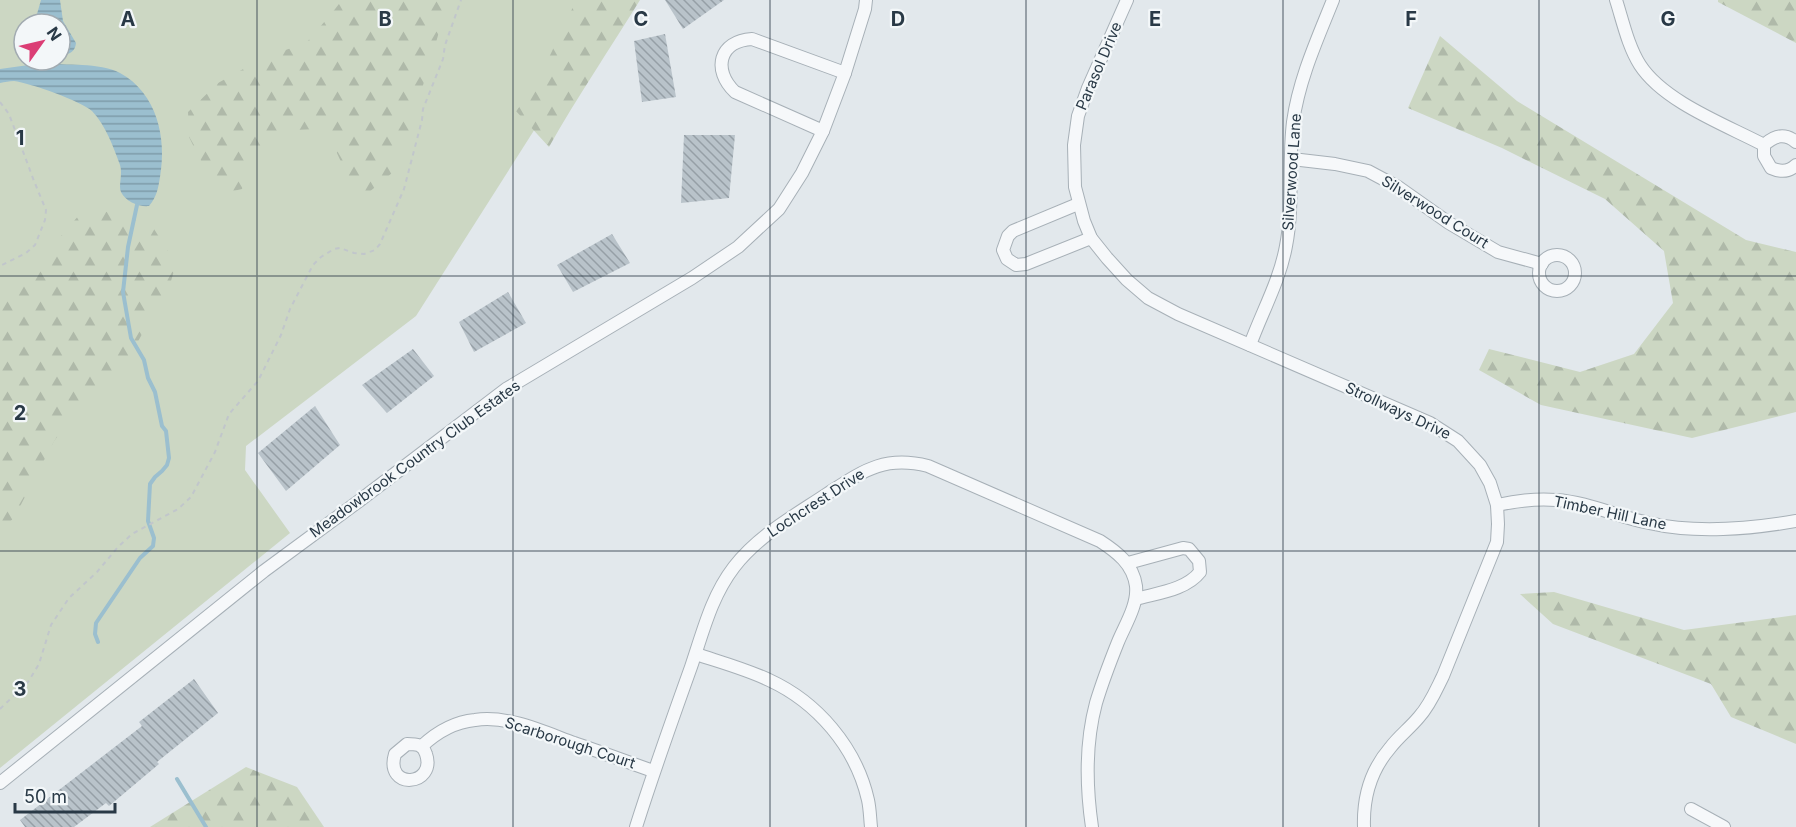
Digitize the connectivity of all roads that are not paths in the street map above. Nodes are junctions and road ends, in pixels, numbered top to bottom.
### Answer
1 (866, 0) edge
2 (1127, 0) edge
3 (1333, 0) edge
4 (1616, 0) edge
5 (845, 73) junction
6 (823, 131) junction
7 (1796, 142) edge
8 (1764, 145) junction
9 (1292, 159) junction
10 (1796, 165) edge
11 (1078, 204) junction
12 (1091, 238) junction
13 (1542, 264) dead end
14 (1250, 345) junction
15 (1497, 506) junction
16 (1796, 521) edge
17 (1128, 563) junction
18 (1136, 599) junction
19 (696, 654) junction
20 (422, 746) dead end
21 (653, 771) junction
22 (0, 783) edge
23 (1691, 809) dead end
24 (636, 827) edge
25 (871, 827) edge
26 (1092, 827) edge
27 (1364, 827) edge
28 (1724, 827) edge

1 - 5 street, Meadowbrook Country Club Estates
2 - 11 street, Parasol Drive
3 - 9 street, Silverwood Lane
4 - 8 street
5 - 6 street, Meadowbrook Country Club Estates
5 - 6 street
6 - 22 street, Meadowbrook Country Club Estates
7 - 8 street
8 - 10 street
9 - 13 street, Silverwood Court
9 - 14 street, Silverwood Lane
11 - 12 street, Parasol Drive
11 - 12 street
12 - 14 street, Strollways Drive
14 - 15 street, Strollways Drive
15 - 16 street, Timber Hill Lane
15 - 27 street, Strollways Drive
17 - 18 street
17 - 18 street
17 - 19 street, Lochcrest Drive
18 - 26 street
19 - 21 street, Lochcrest Drive
19 - 25 street
20 - 21 street, Scarborough Court
21 - 24 street, Lochcrest Drive
23 - 28 street

